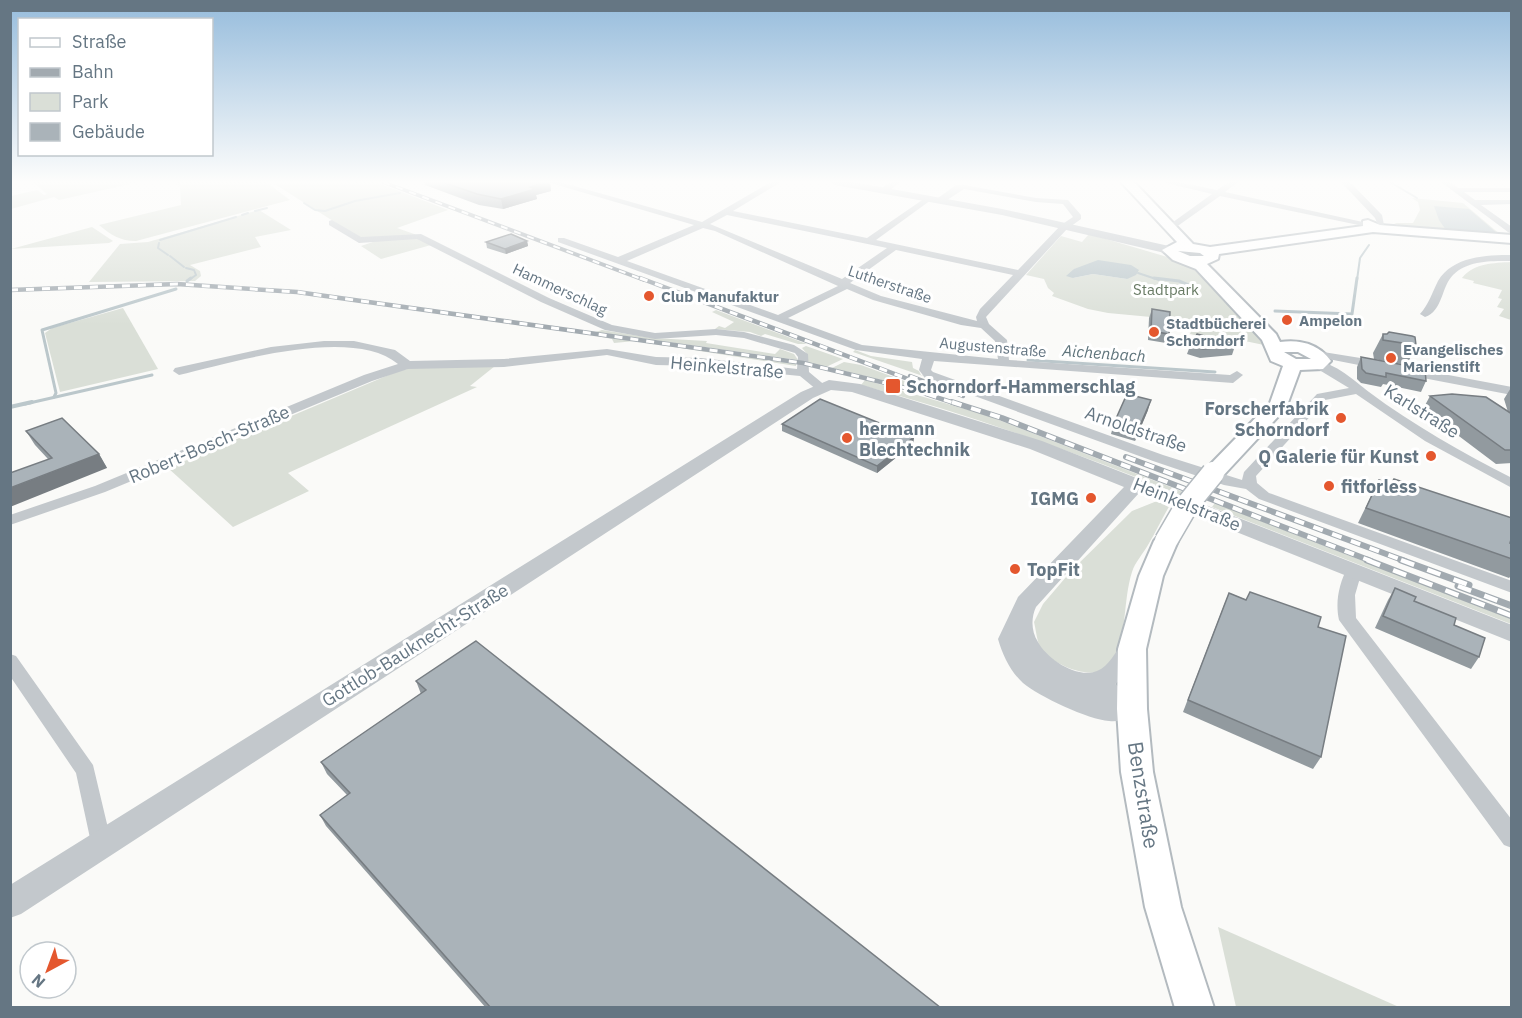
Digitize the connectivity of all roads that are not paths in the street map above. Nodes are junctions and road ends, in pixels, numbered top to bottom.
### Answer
1 (341, 230) edge
2 (691, 230) edge
3 (716, 230) edge
4 (813, 230) edge
5 (885, 230) edge
6 (1063, 230) edge
7 (1084, 230) edge
8 (1174, 230) edge
9 (1358, 230) edge
10 (1455, 230) edge
11 (1510, 232) edge
12 (561, 240) dead end
13 (869, 241) junction
14 (894, 246) junction
15 (1170, 250) joint
16 (1188, 253) junction
17 (1209, 255) junction
18 (1512, 258) edge
19 (618, 261) junction
20 (1020, 273) junction
21 (844, 285) junction
22 (1425, 314) dead end
23 (778, 319) junction
24 (984, 325) junction
25 (1287, 353) junction
26 (929, 357) junction
27 (1317, 360) junction
28 (1004, 363) junction
29 (407, 365) junction
30 (179, 371) dead end
31 (1235, 377) dead end
32 (812, 380) junction
33 (1468, 383) junction
34 (1357, 390) junction
35 (1512, 391) edge
36 (1482, 398) edge
37 (1137, 484) junction
38 (1512, 484) edge
39 (1250, 485) junction
40 (10, 520) edge
41 (1354, 571) junction
42 (1512, 587) edge
43 (1142, 616) junction
44 (1020, 617) junction
45 (1512, 634) edge
46 (1132, 649) junction
47 (10, 661) edge
48 (1082, 682) junction
49 (1132, 709) junction
50 (1512, 838) edge
51 (101, 845) junction
52 (10, 903) edge
53 (1190, 990) edge

1 - 32 street, Hammerschlag
2 - 19 street
3 - 21 street, Lutherstraße
4 - 13 street
5 - 13 street
6 - 20 street
7 - 15 street
8 - 16 main road
9 - 17 main road
10 - 11 main road
12 - 19 street, Augustenstraße
13 - 14 street
14 - 20 street
14 - 21 street
15 - 16 main road
16 - 17 main road
16 - 25 main road
17 - 25 main road
18 - 22 street
19 - 23 street, Augustenstraße
20 - 24 street
21 - 23 street
21 - 24 street, Lutherstraße
23 - 26 street, Augustenstraße
24 - 28 street
25 - 27 main road
25 - 43 main road, Benzstraße, bridge
26 - 28 street, Augustenstraße
26 - 39 street, Arnoldstraße
27 - 33 street
27 - 34 street, Karlstraße
28 - 31 street, Augustenstraße
29 - 30 street
29 - 32 street, Heinkelstraße
29 - 40 street, Robert-Bosch-Straße
32 - 37 street, Heinkelstraße
32 - 51 street, Gottlob-Bauknecht-Straße
33 - 35 street
33 - 36 street
34 - 38 street, Karlstraße
34 - 39 street
37 - 41 street, Heinkelstraße
37 - 44 street
39 - 42 street, Arnoldstraße
41 - 45 street, Heinkelstraße
41 - 50 street
43 - 46 main road, Benzstraße
43 - 53 main road, Benzstraße
44 - 48 street
44 - 49 street
46 - 48 street
46 - 49 main road, Benzstraße
47 - 51 street
48 - 49 street
49 - 53 main road, Benzstraße
51 - 52 street, Gottlob-Bauknecht-Straße

